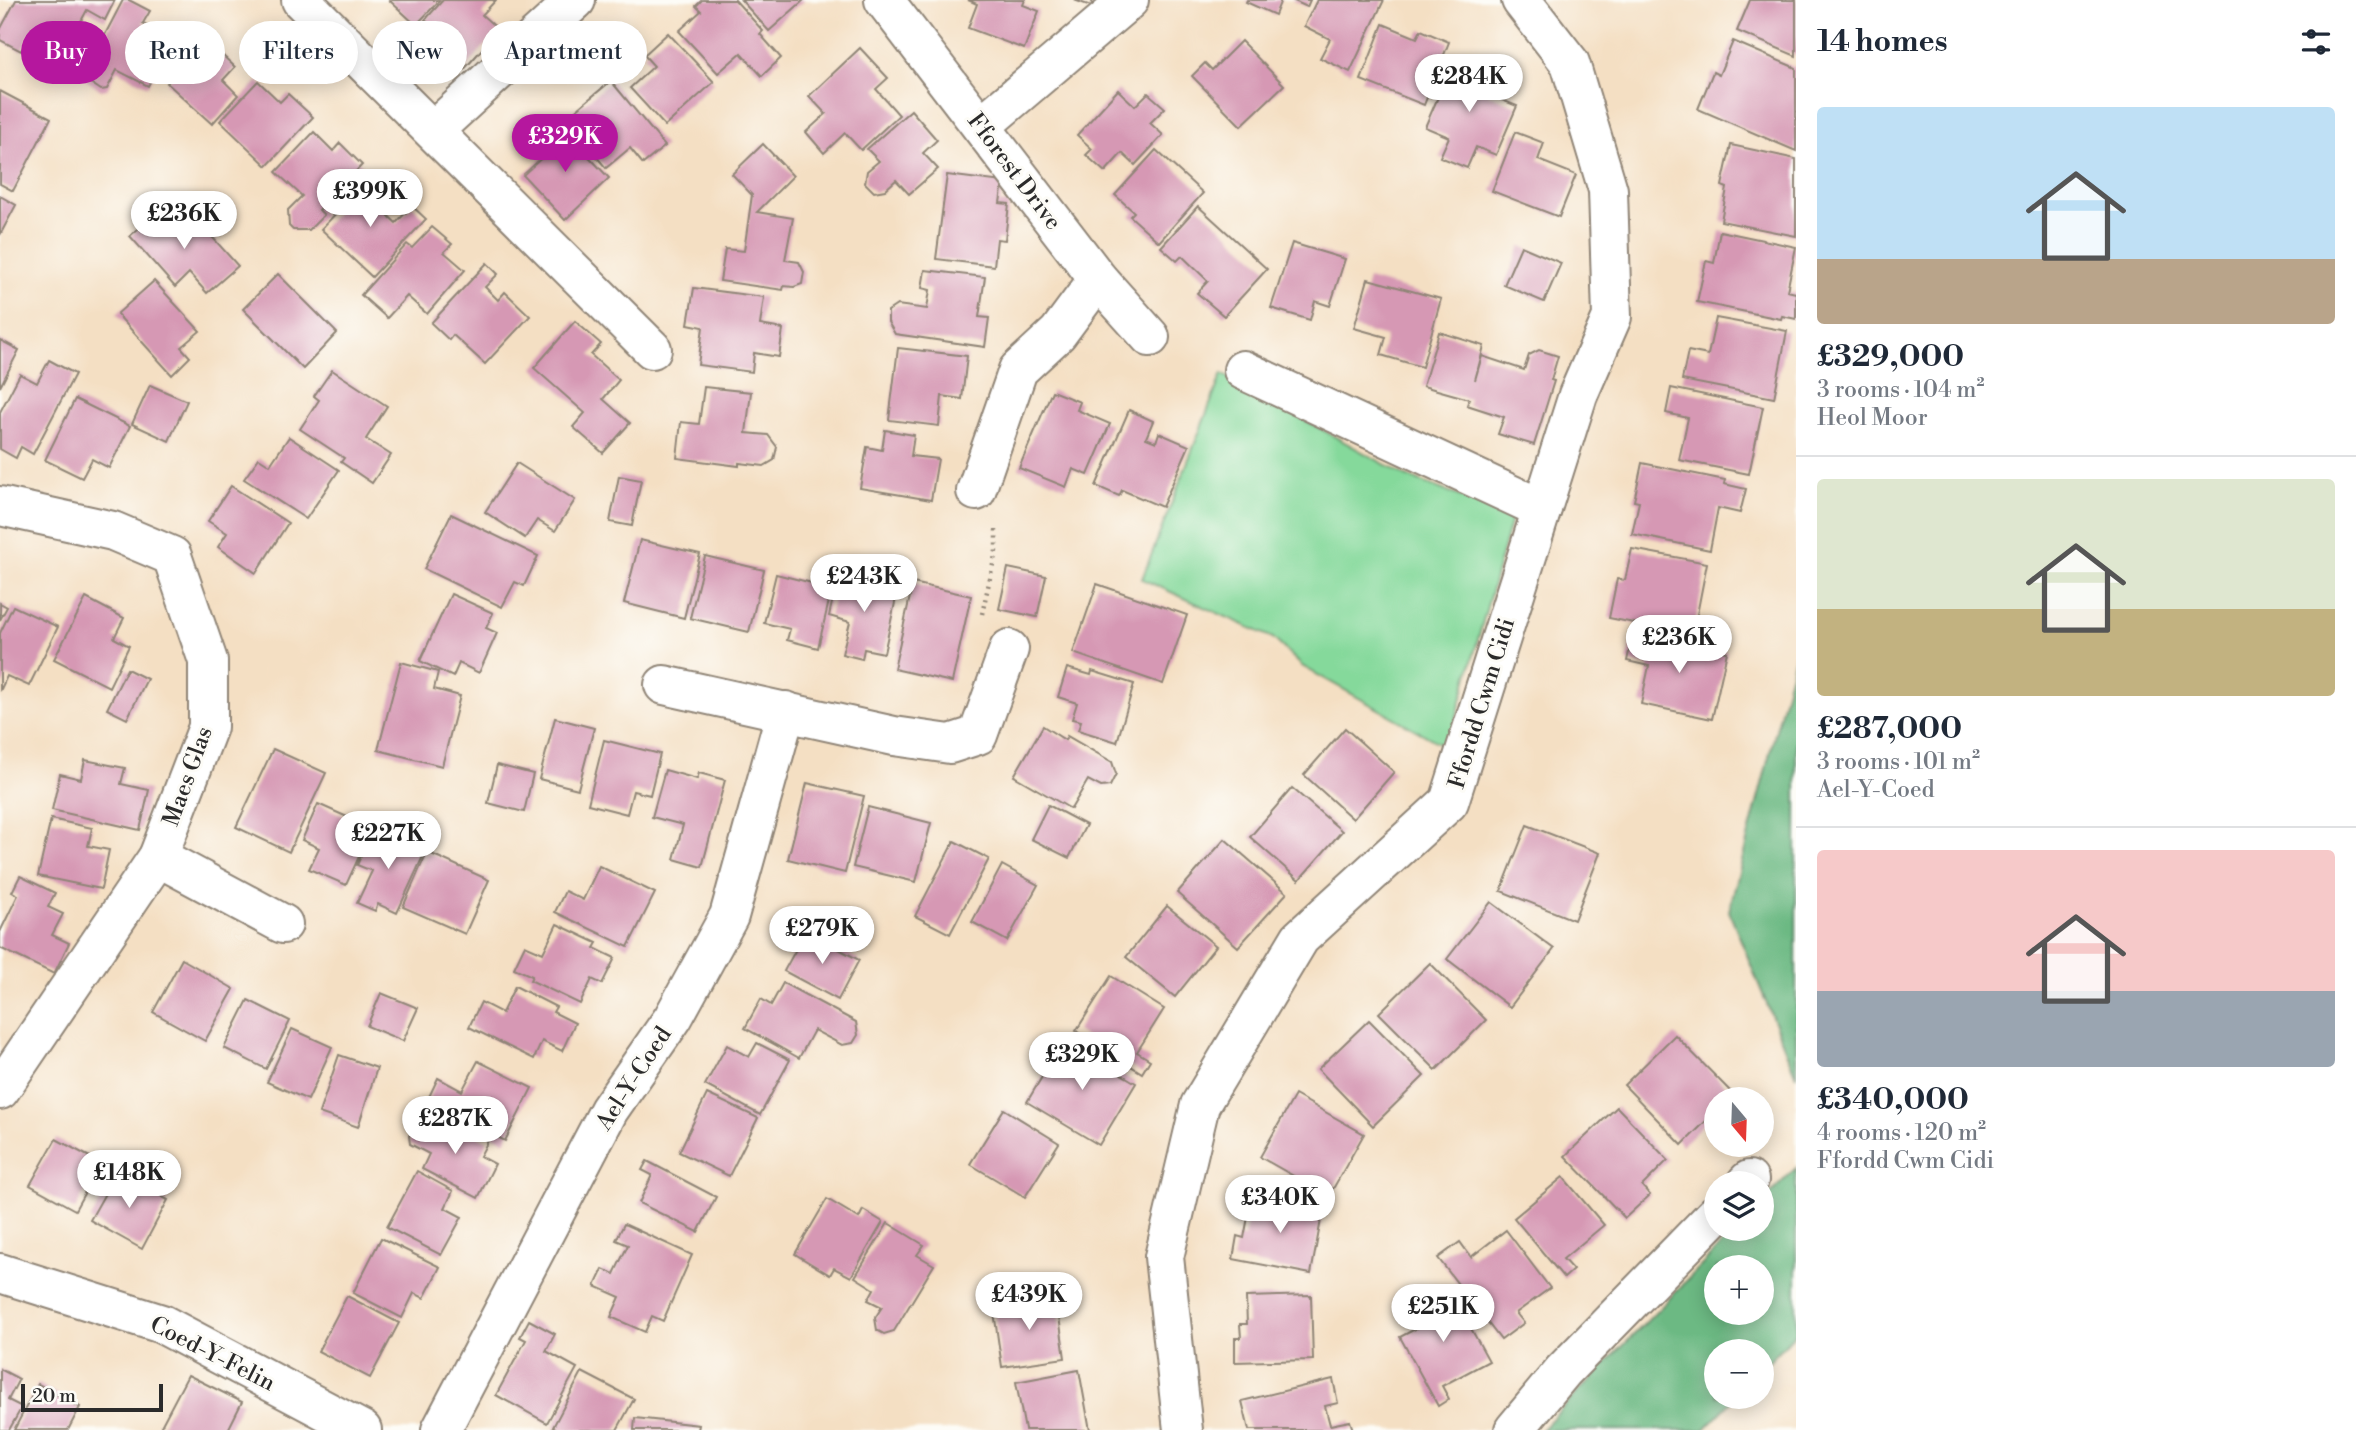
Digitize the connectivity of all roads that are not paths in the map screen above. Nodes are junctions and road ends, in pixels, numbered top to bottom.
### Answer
1 (301, 0) edge
2 (576, 0) edge
3 (884, 0) edge
4 (1129, 0) edge
5 (1521, 0) edge
6 (981, 126) junction
7 (434, 130) junction
8 (1098, 279) junction
9 (1150, 337) dead end
10 (652, 349) dead end
11 (1243, 370) dead end
12 (976, 491) dead end
13 (0, 506) edge
14 (1542, 509) junction
15 (1009, 649) dead end
16 (664, 685) dead end
17 (786, 711) junction
18 (158, 857) junction
19 (283, 924) dead end
20 (0, 1090) edge
21 (1704, 1226) edge
22 (0, 1273) edge
23 (346, 1426) edge
24 (442, 1430) edge
25 (1183, 1430) edge
26 (1514, 1430) edge

1 - 7 street
2 - 7 street
3 - 6 street, Fforest Drive
4 - 6 street
5 - 14 street, Ffordd Cwm Cidi
6 - 8 street, Fforest Drive
7 - 10 street
8 - 9 street, Fforest Drive
8 - 12 street
11 - 14 street
13 - 18 street, Maes Glas
14 - 25 street, Ffordd Cwm Cidi
15 - 17 street
16 - 17 street
17 - 24 street, Ael-Y-Coed
18 - 19 street
18 - 20 street, Maes Glas
21 - 26 street
22 - 23 street, Coed-Y-Felin

